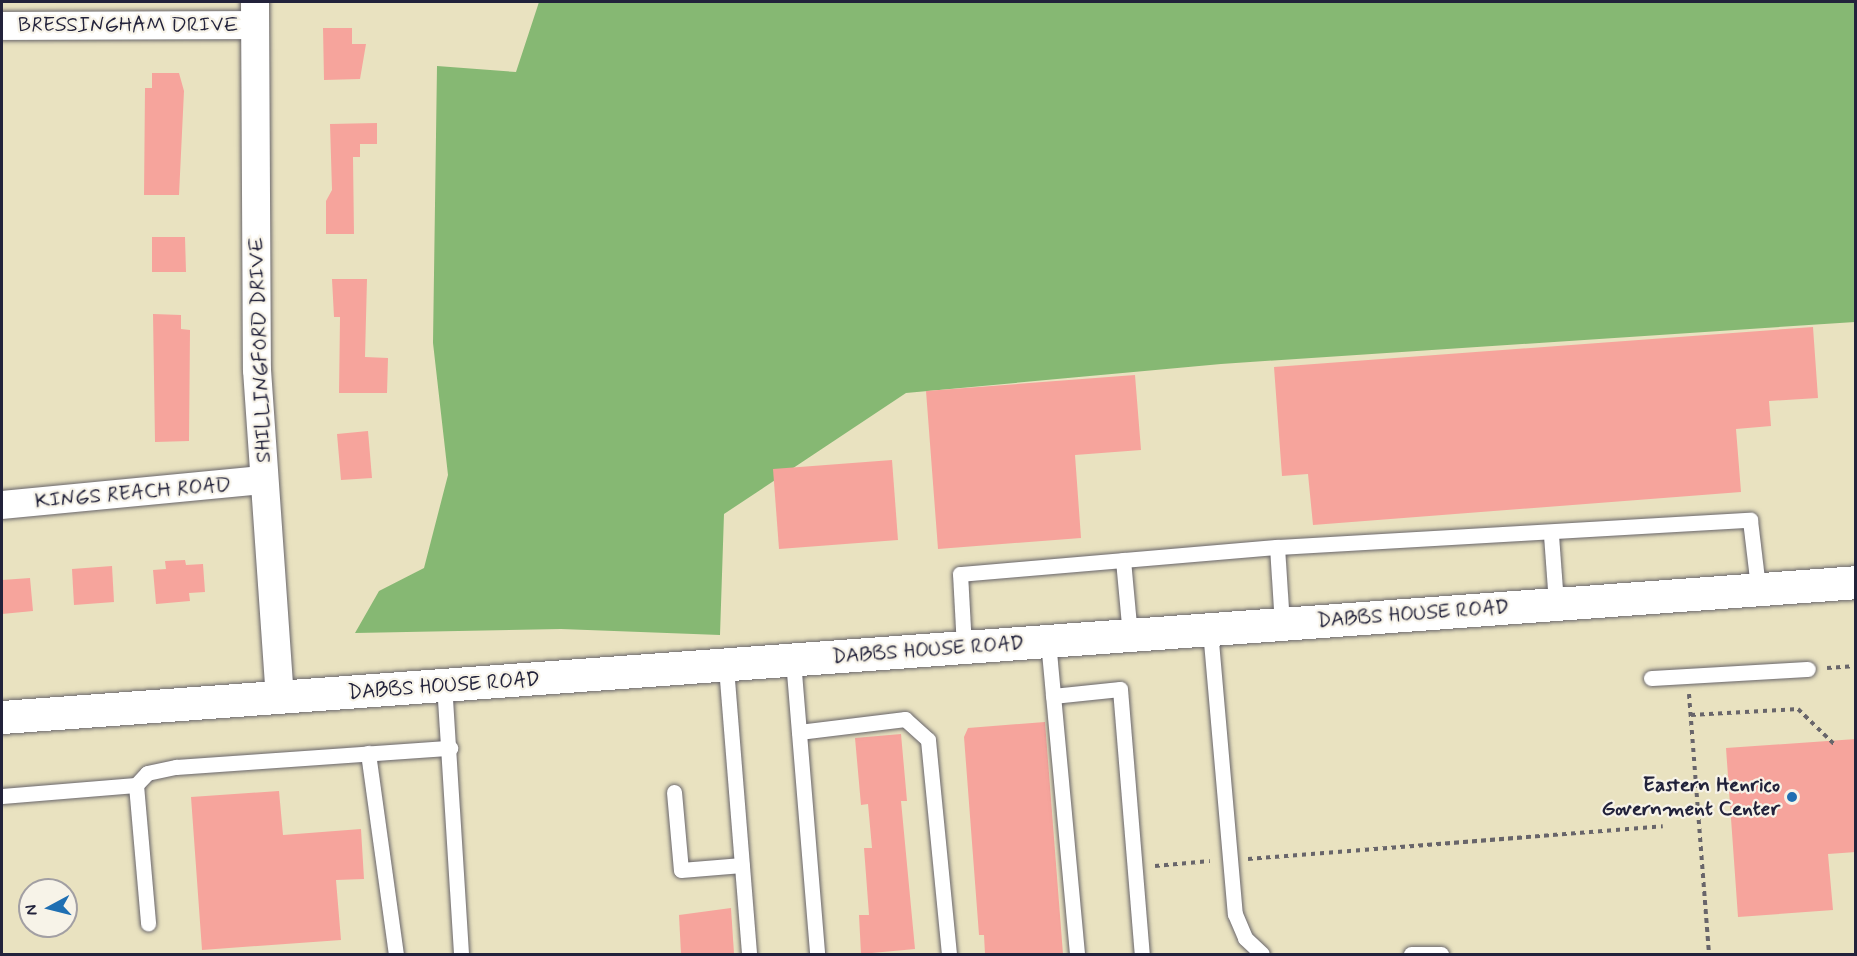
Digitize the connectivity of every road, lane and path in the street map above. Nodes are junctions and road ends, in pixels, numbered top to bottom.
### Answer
1 (255, 13) edge
2 (2, 26) edge
3 (264, 480) junction
4 (2, 505) edge
5 (1551, 535) junction
6 (1277, 547) junction
7 (1123, 560) junction
8 (1856, 582) edge
9 (1758, 587) junction
10 (1556, 603) junction
11 (1282, 624) junction
12 (1210, 630) junction
13 (1131, 636) junction
14 (1048, 641) junction
15 (964, 647) junction
16 (793, 660) junction
17 (1856, 666) edge
18 (726, 667) junction
19 (1808, 669) joint
20 (1651, 678) dead end
21 (444, 682) junction
22 (1689, 691) dead end
23 (1053, 696) junction
24 (280, 698) junction
25 (1691, 716) junction
26 (2, 717) edge
27 (799, 732) junction
28 (1834, 744) dead end
29 (450, 748) junction
30 (368, 753) junction
31 (136, 785) junction
32 (674, 792) dead end
33 (2, 796) edge
34 (1663, 826) dead end
35 (1230, 860) junction
36 (741, 865) junction
37 (1135, 867) junction
38 (148, 922) dead end
39 (396, 954) edge
40 (461, 954) edge
41 (749, 954) edge
42 (817, 954) edge
43 (949, 954) edge
44 (1077, 954) edge
45 (1142, 954) edge
46 (1262, 954) edge
47 (1411, 954) edge
48 (1441, 954) edge
49 (1709, 954) edge

1 - 2 street, BRESSINGHAM DRIVE
1 - 3 street, SHILLINGFORD DRIVE
3 - 4 street, KINGS REACH ROAD
3 - 24 street, SHILLINGFORD DRIVE
5 - 6 lane
5 - 9 lane
5 - 10 lane
6 - 7 lane
6 - 11 lane
7 - 13 lane
7 - 15 lane
8 - 9 street, DABBS HOUSE ROAD
9 - 10 street, DABBS HOUSE ROAD
10 - 11 street, DABBS HOUSE ROAD
11 - 12 street, DABBS HOUSE ROAD
12 - 13 street, DABBS HOUSE ROAD
12 - 35 lane
13 - 14 street, DABBS HOUSE ROAD
14 - 15 street, DABBS HOUSE ROAD
14 - 23 lane
15 - 16 street, DABBS HOUSE ROAD
16 - 18 street, DABBS HOUSE ROAD
16 - 27 lane
17 - 19 path
18 - 21 street, DABBS HOUSE ROAD
18 - 36 lane
19 - 20 lane
21 - 24 street, DABBS HOUSE ROAD
21 - 29 lane
22 - 25 path
23 - 37 lane
23 - 44 lane
24 - 26 street, DABBS HOUSE ROAD
25 - 28 path
25 - 49 path
27 - 42 lane
27 - 43 lane
29 - 30 lane
29 - 40 lane
30 - 31 lane
30 - 39 lane
31 - 33 lane
31 - 38 lane
32 - 36 lane
34 - 35 path
35 - 37 path
35 - 46 lane
36 - 41 lane
37 - 45 lane
47 - 48 lane

